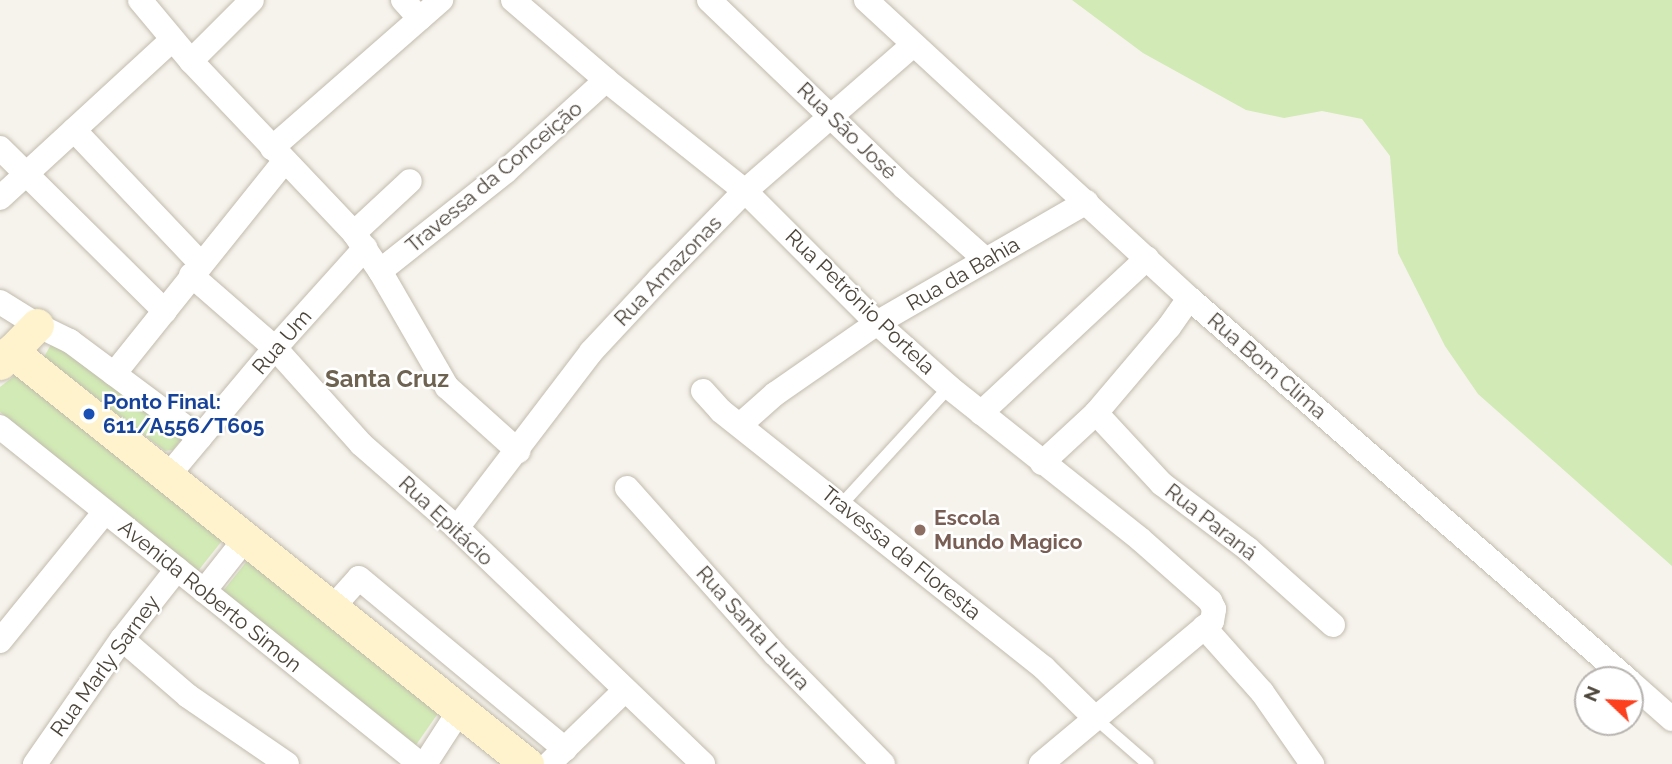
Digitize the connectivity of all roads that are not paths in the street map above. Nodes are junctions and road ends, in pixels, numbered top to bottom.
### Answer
1 (140, 0) edge
2 (252, 0) edge
3 (403, 0) edge
4 (441, 0) edge
5 (513, 0) edge
6 (709, 0) edge
7 (866, 0) edge
8 (420, 19) junction
9 (173, 40) junction
10 (913, 45) junction
11 (191, 61) junction
12 (606, 80) junction
13 (832, 115) junction
14 (74, 130) junction
15 (0, 148) edge
16 (278, 155) junction
17 (26, 173) junction
18 (410, 181) dead end
19 (745, 191) junction
20 (0, 198) edge
21 (1087, 202) junction
22 (359, 240) junction
23 (1147, 258) junction
24 (986, 260) junction
25 (196, 269) junction
26 (380, 271) junction
27 (1189, 298) junction
28 (0, 302) edge
29 (164, 311) junction
30 (877, 323) junction
31 (37, 326) junction
32 (275, 348) junction
33 (6, 357) edge
34 (114, 374) junction
35 (950, 387) junction
36 (703, 391) dead end
37 (981, 413) junction
38 (1096, 413) junction
39 (740, 425) junction
40 (0, 427) edge
41 (200, 438) junction
42 (518, 451) junction
43 (1042, 463) junction
44 (167, 477) junction
45 (627, 488) dead end
46 (841, 505) junction
47 (105, 512) junction
48 (457, 528) junction
49 (245, 539) junction
50 (177, 569) junction
51 (204, 591) junction
52 (332, 608) junction
53 (1333, 625) dead end
54 (1204, 627) junction
55 (122, 639) junction
56 (0, 641) edge
57 (444, 649) junction
58 (1612, 666) edge
59 (420, 678) junction
60 (625, 690) junction
61 (1644, 694) edge
62 (460, 710) junction
63 (1095, 718) junction
64 (1672, 719) edge
65 (557, 756) edge
66 (35, 764) edge
67 (287, 764) edge
68 (422, 764) edge
69 (527, 764) edge
70 (703, 764) edge
71 (883, 764) edge
72 (1041, 764) edge
73 (1148, 764) edge
74 (1312, 764) edge

1 - 9 street
2 - 11 street
3 - 8 street
4 - 8 street
5 - 12 street, Rua Petrônio Portela
6 - 13 street, Rua São José
7 - 10 street, Rua Bom Clima
8 - 16 street
9 - 11 street
9 - 14 street
10 - 13 street, Rua Amazonas
10 - 21 street, Rua Bom Clima
11 - 16 street
12 - 19 street, Rua Petrônio Portela
12 - 26 street, Travessa da Conceição
13 - 19 street, Rua Amazonas
13 - 24 street, Rua São José
14 - 17 street
14 - 25 street, Rua Epitácio
15 - 17 street
16 - 22 street
16 - 25 street
17 - 20 street
17 - 29 street
18 - 22 street, Rua Um
19 - 30 street, Rua Petrônio Portela
19 - 42 street, Rua Amazonas
21 - 23 street, Rua Bom Clima
21 - 24 street, Rua da Bahia
22 - 26 street
22 - 32 street, Rua Um
23 - 27 street, Rua Bom Clima
23 - 37 street
24 - 30 street, Rua da Bahia
25 - 29 street
25 - 32 street, Rua Epitácio
26 - 42 street
27 - 38 street
27 - 58 street, Rua Bom Clima
28 - 31 street
29 - 34 street
30 - 35 street, Rua Petrônio Portela
30 - 39 street, Rua da Bahia
31 - 33 street
31 - 34 street
32 - 41 street, Rua Um
32 - 48 street, Rua Epitácio
33 - 44 street
34 - 41 street
35 - 37 street, Rua Petrônio Portela
35 - 46 lane
36 - 39 street, Travessa da Floresta
37 - 43 street, Rua Petrônio Portela
38 - 43 street
38 - 53 street, Rua Paraná
39 - 46 street, Travessa da Floresta
40 - 47 street, Avenida Roberto Simon
41 - 44 street, Rua Um
42 - 48 street, Rua Amazonas
43 - 54 street, Rua Petrônio Portela
44 - 49 street
45 - 71 street, Rua Santa Laura
46 - 63 street, Travessa da Floresta
47 - 50 street, Avenida Roberto Simon
47 - 56 street
48 - 60 street, Rua Epitácio
49 - 51 street
49 - 52 street
50 - 51 street, Avenida Roberto Simon
50 - 55 street, Rua Marly Sarney
51 - 68 street, Avenida Roberto Simon
52 - 57 street
52 - 59 street
54 - 63 street
54 - 74 street
55 - 66 street, Rua Marly Sarney
55 - 67 street
57 - 59 street
57 - 65 street
59 - 62 street
60 - 65 street
60 - 70 street, Rua Epitácio
61 - 64 street, Rua Bom Clima
62 - 68 street
62 - 69 street
63 - 72 street
63 - 73 lane, Travessa da Floresta

